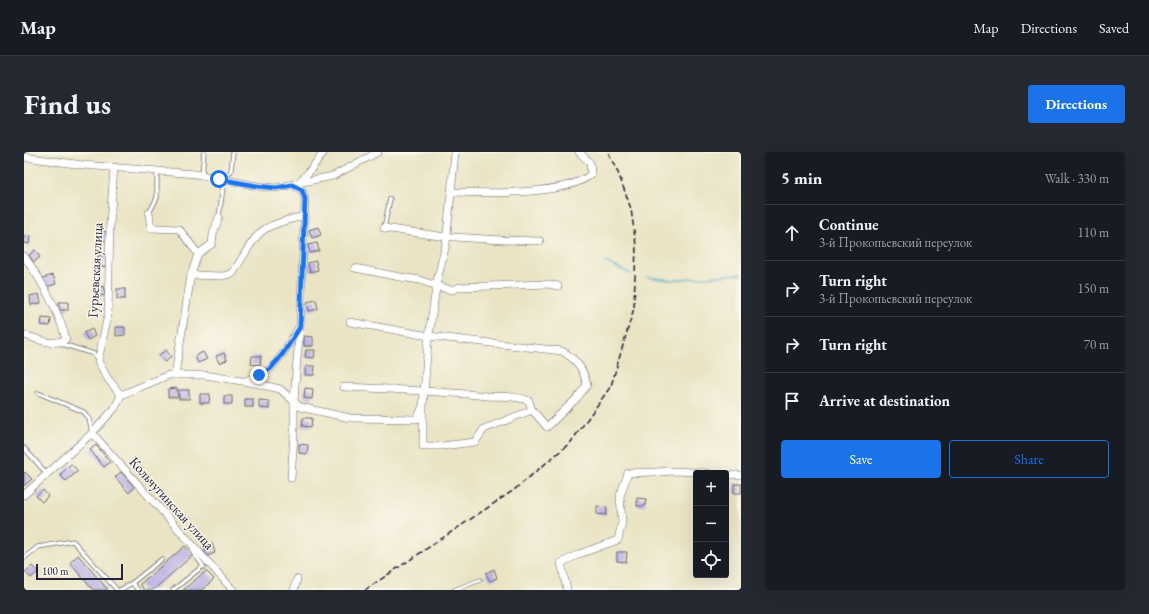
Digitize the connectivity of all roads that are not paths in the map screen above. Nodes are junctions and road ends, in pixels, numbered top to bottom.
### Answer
1 (204, 152) edge
2 (233, 152) edge
3 (324, 152) edge
4 (378, 152) edge
5 (455, 152) edge
6 (579, 152) edge
7 (24, 157) edge
8 (114, 166) junction
9 (157, 170) junction
10 (202, 175) junction
11 (224, 180) junction
12 (295, 184) junction
13 (451, 192) junction
14 (390, 199) dead end
15 (149, 213) joint
16 (304, 216) junction
17 (219, 217) joint
18 (384, 228) joint
19 (446, 236) junction
20 (540, 240) dead end
21 (198, 254) junction
22 (24, 256) edge
23 (355, 268) dead end
24 (191, 276) junction
25 (436, 286) junction
26 (558, 286) dead end
27 (350, 322) dead end
28 (300, 327) junction
29 (24, 335) edge
30 (429, 336) junction
31 (59, 343) junction
32 (98, 362) junction
33 (175, 375) junction
34 (246, 381) junction
35 (344, 387) dead end
36 (424, 390) junction
37 (38, 393) dead end
38 (121, 395) junction
39 (294, 402) junction
40 (423, 406) junction
41 (532, 410) junction
42 (92, 433) junction
43 (24, 448) edge
44 (693, 472) edge
45 (47, 474) junction
46 (729, 475) edge
47 (741, 475) edge
48 (291, 478) dead end
49 (24, 495) edge
50 (193, 546) junction
51 (24, 558) edge
52 (162, 559) dead end
53 (297, 579) dead end
54 (480, 580) dead end
55 (132, 583) junction
56 (117, 590) edge
57 (120, 590) edge
58 (138, 590) edge
59 (173, 590) edge
60 (233, 590) edge
61 (294, 590) edge
62 (454, 590) edge
63 (567, 590) edge

1 - 10 lane
2 - 11 lane
3 - 12 street
4 - 12 street
5 - 13 street
6 - 13 street
7 - 8 street
8 - 9 street
8 - 32 street, Гурьевская улица
9 - 10 street
9 - 15 lane
10 - 11 street
11 - 12 street
11 - 17 lane
12 - 16 street
13 - 19 street
14 - 18 lane
15 - 21 street
16 - 24 street
16 - 28 street
17 - 21 street
18 - 19 street
19 - 20 street
19 - 25 street
21 - 24 street
22 - 31 street
23 - 25 street
24 - 33 street
25 - 26 street
25 - 30 street
27 - 30 street
28 - 34 street
28 - 39 street
29 - 31 street
30 - 36 street
30 - 41 street
31 - 32 lane
32 - 38 street
33 - 34 street
33 - 38 street
34 - 39 street
35 - 36 street
36 - 40 street
36 - 41 street
37 - 42 lane
38 - 42 street
39 - 40 street
39 - 48 street
40 - 41 street
42 - 45 street
42 - 50 street, Кольчугинская улица
43 - 45 lane
44 - 63 street
45 - 49 street
46 - 47 street
50 - 59 lane
50 - 60 street, Кольчугинская улица
51 - 56 lane
52 - 55 lane
53 - 61 street
54 - 62 lane
55 - 57 lane
55 - 58 lane

